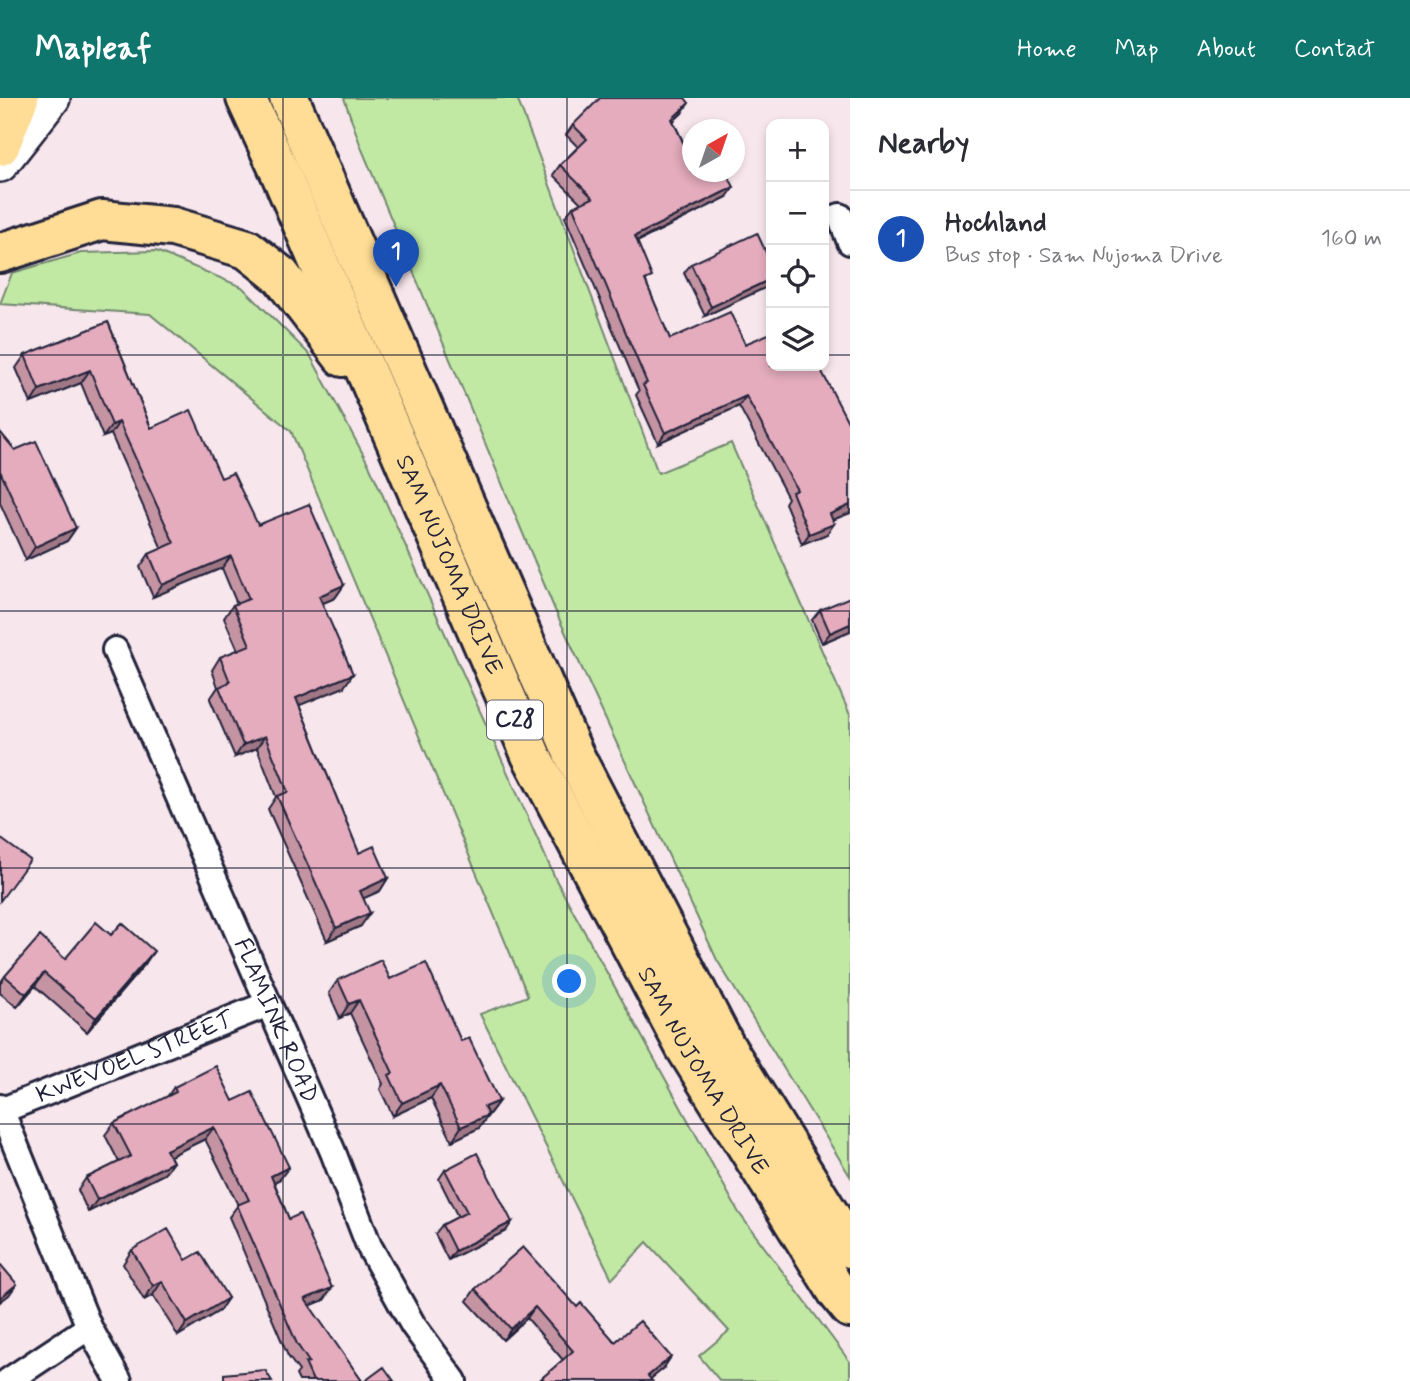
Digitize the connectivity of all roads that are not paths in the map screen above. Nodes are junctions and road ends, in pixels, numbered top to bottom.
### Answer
1 (19, 98) edge
2 (52, 98) edge
3 (246, 98) edge
4 (289, 98) edge
5 (306, 98) edge
6 (0, 146) edge
7 (0, 164) edge
8 (318, 164) junction
9 (840, 216) dead end
10 (850, 242) edge
11 (0, 253) edge
12 (378, 404) junction
13 (115, 650) dead end
14 (268, 1004) junction
15 (1, 1109) edge
16 (850, 1248) edge
17 (850, 1308) edge
18 (89, 1327) junction
19 (8, 1381) edge
20 (119, 1381) edge
21 (454, 1381) edge

1 - 6 highway
2 - 7 main road
3 - 12 highway, SAM NUJOMA DRIVE / C28
4 - 8 highway, SAM NUJOMA DRIVE / C28
5 - 8 highway
8 - 16 highway, SAM NUJOMA DRIVE / C28
9 - 10 street
11 - 12 highway
12 - 17 highway, SAM NUJOMA DRIVE / C28
13 - 14 street, FLAMINK ROAD
14 - 15 street, KWEVOEL STREET
14 - 21 street, FLAMINK ROAD
15 - 18 street
18 - 19 street
18 - 20 street

